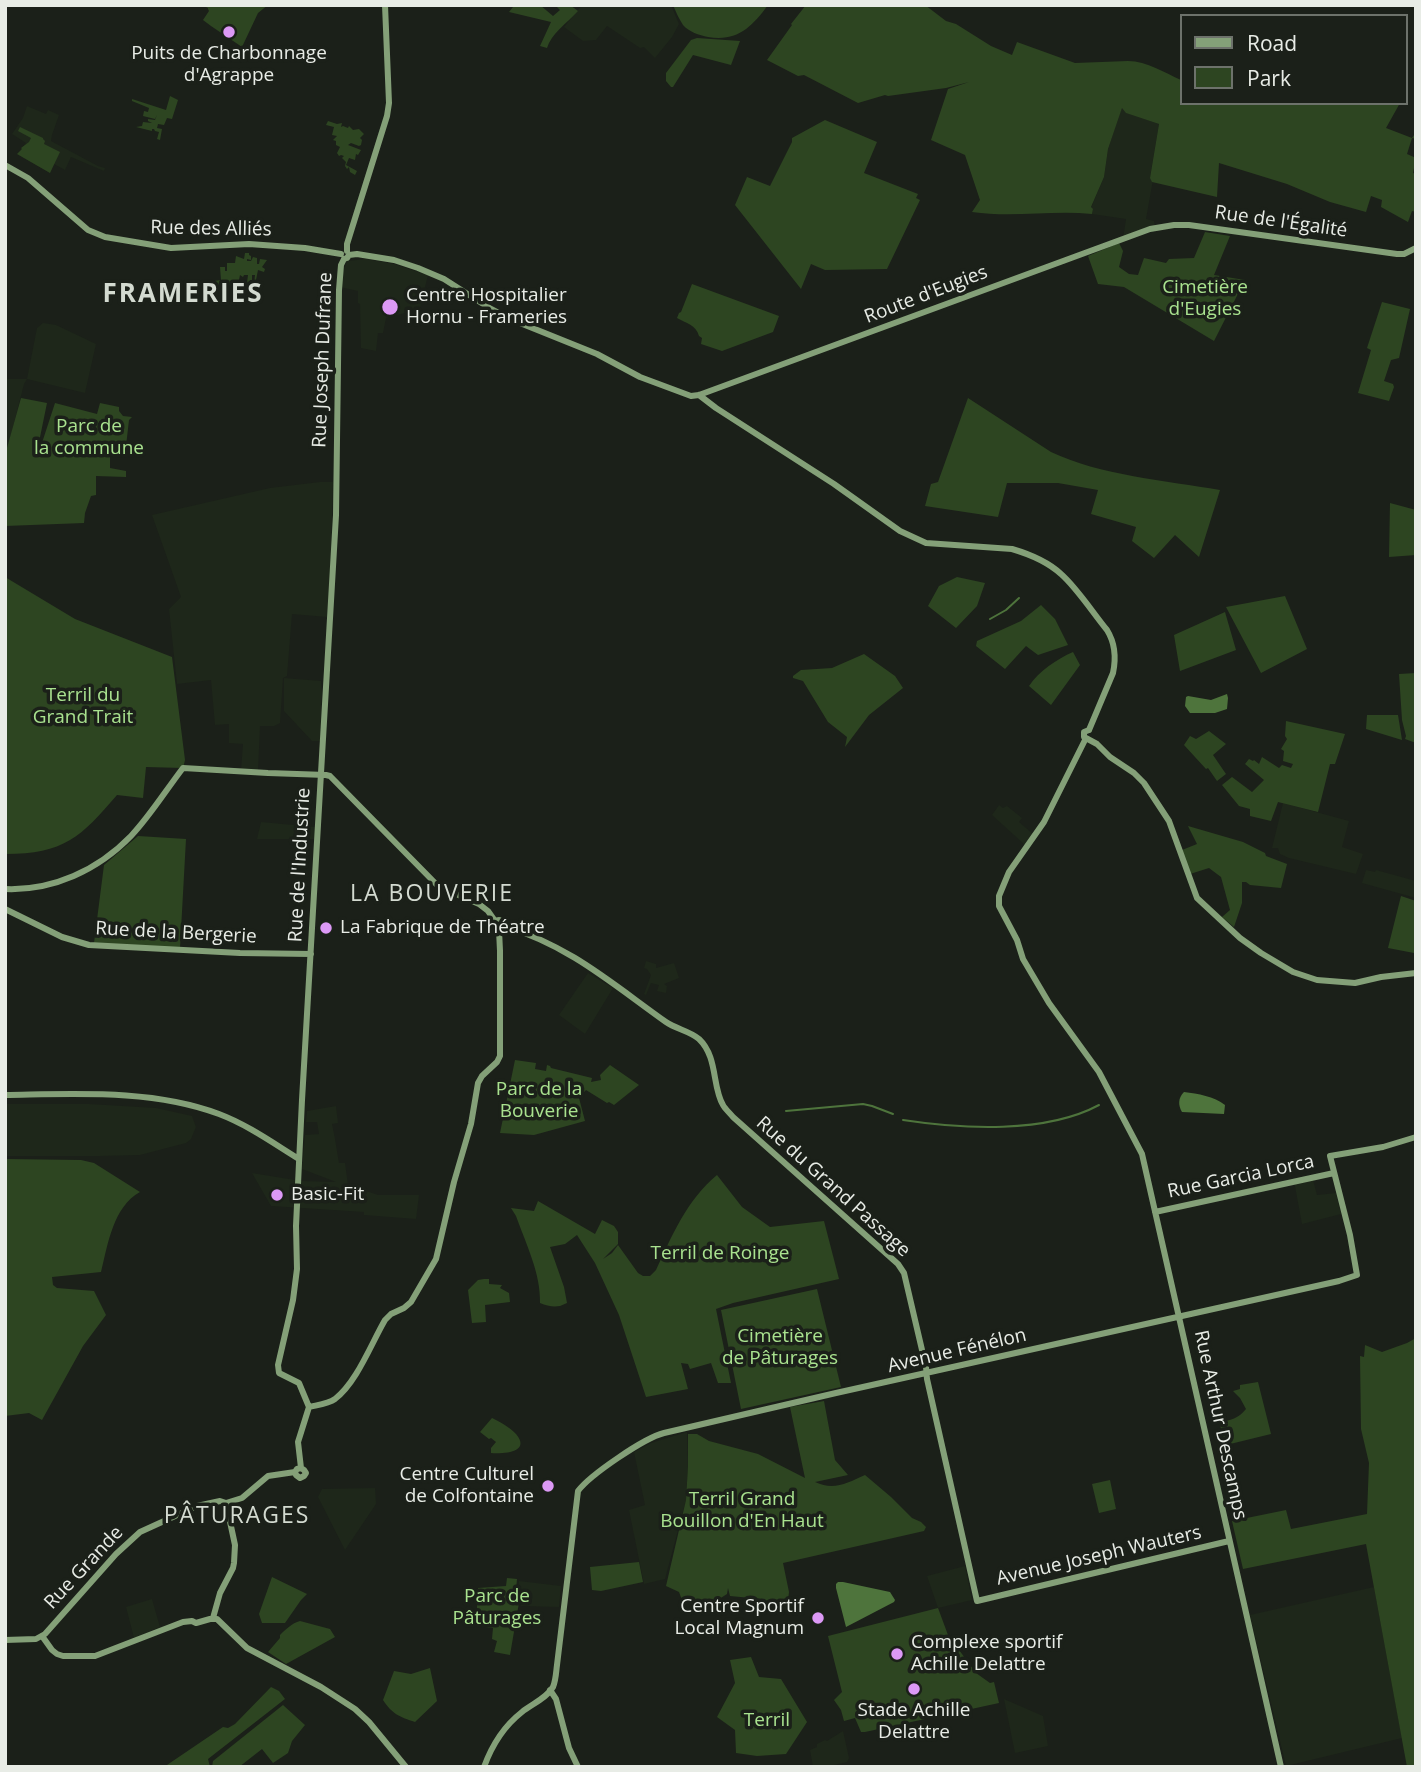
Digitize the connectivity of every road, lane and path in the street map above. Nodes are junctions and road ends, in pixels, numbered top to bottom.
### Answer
1 (385, 5) edge
2 (5, 165) edge
3 (1164, 226) joint
4 (1416, 248) edge
5 (345, 255) junction
6 (699, 395) junction
7 (337, 463) joint
8 (1089, 736) junction
9 (321, 775) junction
10 (5, 889) edge
11 (5, 909) edge
12 (501, 928) junction
13 (311, 954) junction
14 (1416, 973) edge
15 (5, 1095) edge
16 (1416, 1137) edge
17 (299, 1158) junction
18 (1334, 1172) junction
19 (1155, 1212) junction
20 (1180, 1316) junction
21 (926, 1373) junction
22 (309, 1407) junction
23 (226, 1503) junction
24 (1229, 1541) junction
25 (976, 1601) joint
26 (213, 1618) junction
27 (42, 1636) junction
28 (5, 1640) edge
29 (550, 1690) junction
30 (406, 1767) edge
31 (484, 1767) edge
32 (578, 1767) edge
33 (1280, 1767) edge

1 - 5 street, Rue Joseph Dufrane
2 - 5 street, Rue des Alliés
3 - 4 street, Rue de l'Égalité
3 - 6 street, Route d'Eugies
5 - 6 street, Rue des Alliés
5 - 7 street, Rue Joseph Dufrane
6 - 8 street
7 - 9 street, Rue de l'Industrie
8 - 14 street
8 - 19 street, Rue Arthur Descamps
9 - 10 street
9 - 12 street
9 - 13 street, Rue de l'Industrie
11 - 13 street, Rue de la Bergerie
12 - 21 street, Rue du Grand Passage
12 - 22 street
13 - 17 street, Rue de l'Industrie
15 - 17 street
16 - 18 street
17 - 22 street, Rue de l'Industrie
18 - 19 street, Rue Garcia Lorca
18 - 20 street, Avenue Fénélon
19 - 20 street, Rue Arthur Descamps
20 - 21 street, Avenue Fénélon
20 - 24 street, Rue Arthur Descamps
21 - 25 street, Rue du Grand Passage
21 - 29 street, Avenue Fénélon
22 - 23 street, Rue Grande
23 - 26 street
23 - 27 street, Rue Grande
24 - 25 street, Avenue Joseph Wauters
24 - 33 street, Rue Arthur Descamps
26 - 27 street
26 - 30 street
27 - 28 street, Rue Grande
29 - 31 street
29 - 32 street

